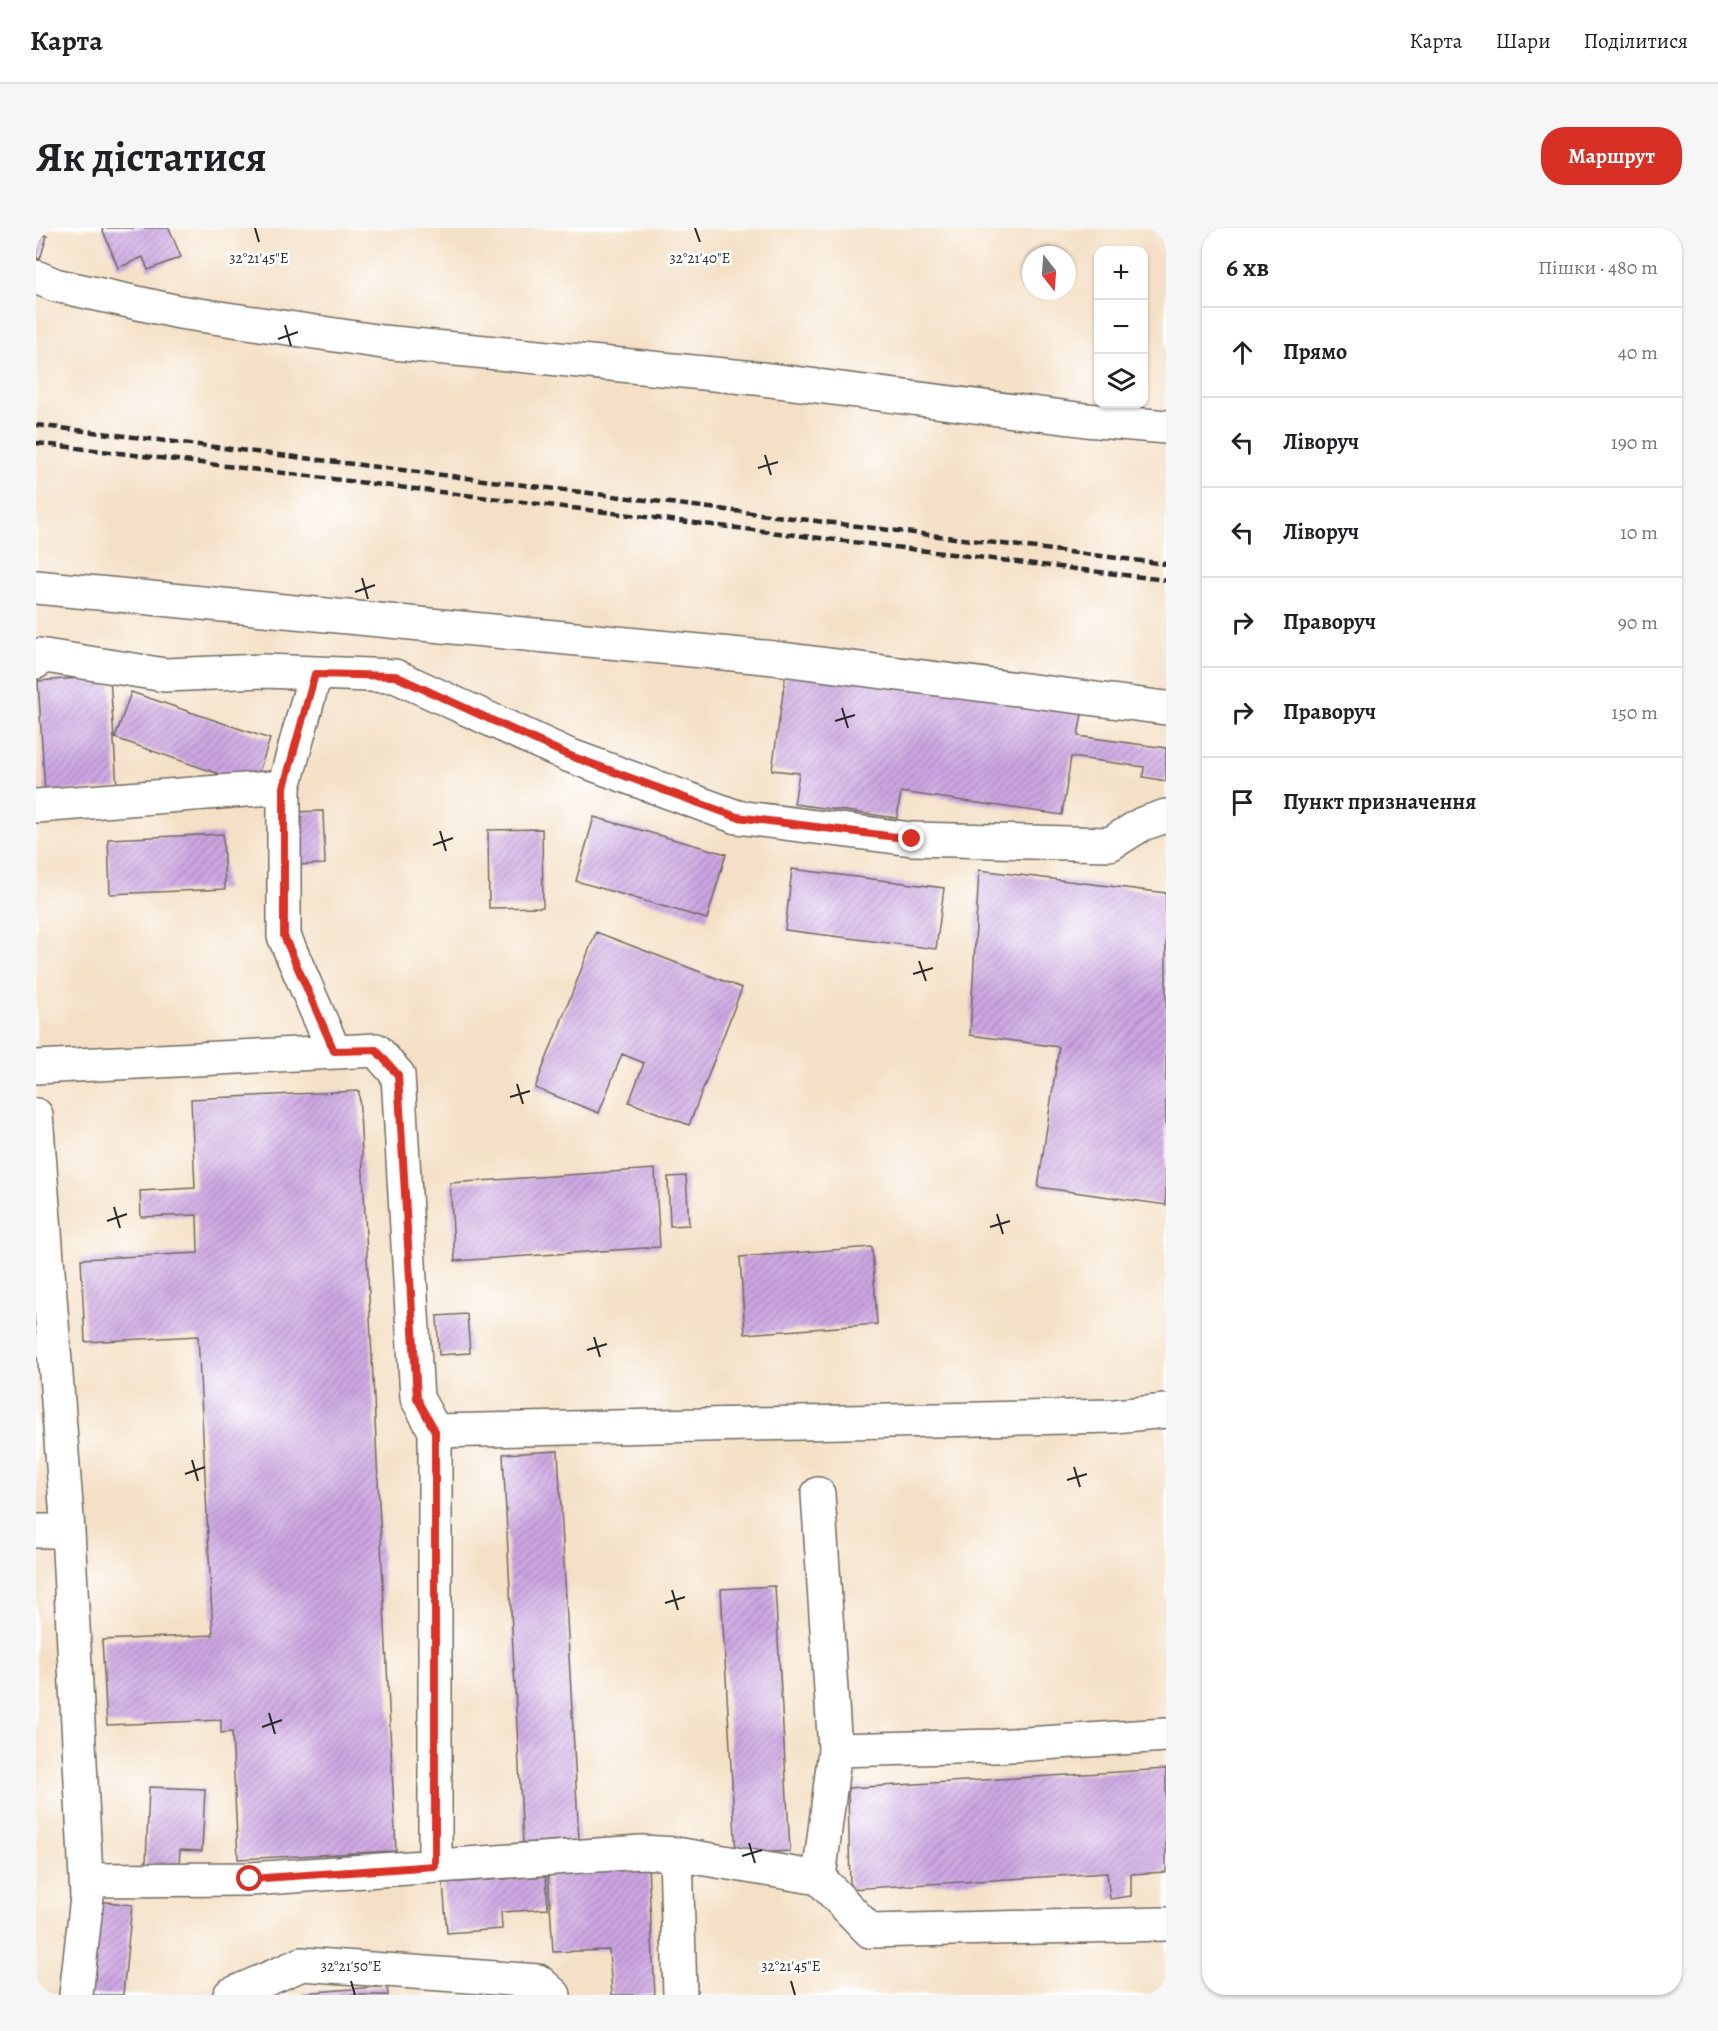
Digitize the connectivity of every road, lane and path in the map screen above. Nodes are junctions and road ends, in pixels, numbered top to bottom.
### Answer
1 (36, 277) edge
2 (1166, 427) edge
3 (36, 587) edge
4 (36, 662) edge
5 (315, 674) junction
6 (1166, 708) edge
7 (284, 787) junction
8 (36, 797) edge
9 (36, 808) edge
10 (1166, 816) edge
11 (334, 1051) junction
12 (36, 1067) edge
13 (36, 1115) edge
14 (43, 1305) edge
15 (1166, 1411) edge
16 (435, 1431) junction
17 (818, 1494) dead end
18 (36, 1531) edge
19 (68, 1531) junction
20 (1166, 1735) edge
21 (835, 1750) junction
22 (676, 1854) junction
23 (435, 1866) junction
24 (819, 1878) junction
25 (86, 1880) junction
26 (1166, 1924) edge
27 (76, 1995) edge
28 (230, 1995) edge
29 (554, 1995) edge
30 (680, 1995) edge

1 - 2 lane
3 - 6 lane
4 - 5 lane
5 - 7 lane
5 - 10 lane
7 - 9 lane
7 - 11 lane
8 - 9 lane
11 - 12 lane
11 - 16 lane
13 - 14 lane
14 - 19 lane
15 - 16 lane
16 - 23 lane
17 - 21 lane
18 - 19 lane
19 - 25 lane
20 - 21 lane
21 - 24 lane
22 - 23 lane
22 - 24 lane
22 - 30 lane
23 - 25 lane
24 - 26 lane
25 - 27 lane
28 - 29 lane

